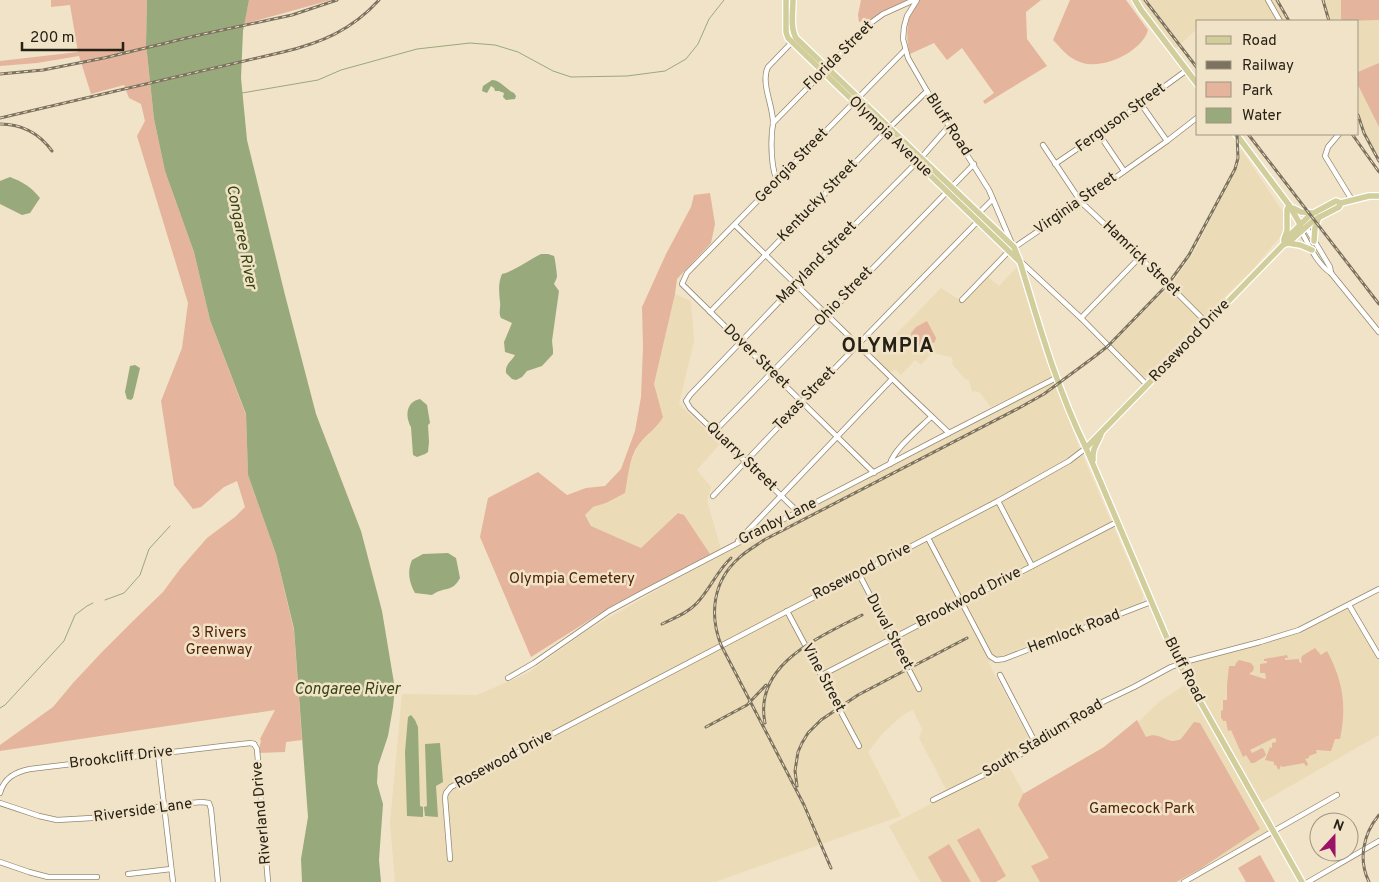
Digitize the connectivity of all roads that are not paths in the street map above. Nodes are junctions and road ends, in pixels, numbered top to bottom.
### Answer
1 (786, 0) edge
2 (793, 0) edge
3 (916, 0) edge
4 (1135, 0) edge
5 (1268, 0) edge
6 (1279, 20) edge
7 (794, 40) junction
8 (905, 50) junction
9 (826, 69) junction
10 (1187, 70) junction
11 (1196, 82) edge
12 (927, 91) junction
13 (856, 99) junction
14 (1140, 104) junction
15 (1196, 119) edge
16 (773, 123) junction
17 (950, 126) junction
18 (888, 130) junction
19 (1099, 134) junction
20 (1237, 135) edge
21 (1338, 135) edge
22 (1167, 141) junction
23 (1043, 145) dead end
24 (918, 160) junction
25 (974, 164) junction
26 (1055, 164) junction
27 (1124, 170) junction
28 (778, 181) junction
29 (952, 187) junction
30 (946, 192) junction
31 (1379, 196) edge
32 (993, 198) junction
33 (1352, 200) junction
34 (1081, 202) junction
35 (1341, 203) junction
36 (1289, 205) junction
37 (1314, 213) junction
38 (980, 217) junction
39 (1319, 218) junction
40 (735, 225) junction
41 (1302, 227) junction
42 (1006, 230) junction
43 (1001, 235) junction
44 (1314, 241) junction
45 (1285, 243) junction
46 (1012, 249) junction
47 (1312, 250) junction
48 (765, 255) junction
49 (1140, 257) junction
50 (1020, 262) junction
51 (1331, 273) junction
52 (682, 284) joint
53 (796, 284) junction
54 (962, 300) dead end
55 (710, 312) junction
56 (827, 315) junction
57 (1081, 318) junction
58 (1207, 323) junction
59 (1379, 332) edge
60 (741, 343) junction
61 (857, 345) junction
62 (771, 373) junction
63 (1056, 378) junction
64 (892, 379) junction
65 (1147, 385) junction
66 (686, 401) joint
67 (802, 402) junction
68 (931, 417) junction
69 (715, 431) junction
70 (1101, 432) junction
71 (949, 433) junction
72 (838, 437) junction
73 (1086, 448) junction
74 (746, 462) junction
75 (890, 464) junction
76 (1094, 468) junction
77 (874, 472) junction
78 (713, 496) dead end
79 (781, 496) junction
80 (998, 501) junction
81 (798, 512) junction
82 (1117, 522) junction
83 (928, 538) junction
84 (735, 544) junction
85 (1032, 566) junction
86 (859, 574) junction
87 (1379, 589) edge
88 (962, 602) junction
89 (1151, 602) junction
90 (1349, 605) junction
91 (788, 611) junction
92 (892, 638) junction
93 (1379, 656) edge
94 (1179, 664) junction
95 (822, 675) junction
96 (1000, 675) dead end
97 (508, 678) dead end
98 (919, 690) dead end
99 (255, 743) joint
100 (1036, 744) junction
101 (859, 746) dead end
102 (158, 754) junction
103 (0, 793) edge
104 (1337, 795) dead end
105 (934, 800) dead end
106 (0, 803) edge
107 (164, 806) junction
108 (1273, 831) junction
109 (1379, 841) edge
110 (450, 859) dead end
111 (0, 862) edge
112 (171, 869) junction
113 (128, 874) dead end
114 (97, 876) dead end
115 (173, 882) edge
116 (218, 882) edge
117 (268, 882) edge
118 (1184, 882) edge
119 (1302, 882) edge
120 (1308, 882) edge

1 - 7 main road
2 - 7 main road
3 - 8 street, Bluff Road
3 - 9 street, Florida Street
4 - 10 main road
5 - 6 street
7 - 9 main road, Olympia Avenue
7 - 16 street
8 - 12 street, Bluff Road
8 - 13 street, Georgia Street
9 - 13 main road, Olympia Avenue
9 - 16 street, Florida Street
10 - 11 main road
10 - 14 street, Ferguson Street
12 - 17 street, Bluff Road
12 - 18 street, Kentucky Street
13 - 18 main road, Olympia Avenue
13 - 28 street, Georgia Street
14 - 19 street, Ferguson Street
14 - 22 street
15 - 22 street, Virginia Street
16 - 28 street
17 - 24 street, Maryland Street
17 - 25 street, Bluff Road
18 - 24 main road, Olympia Avenue
18 - 48 street, Kentucky Street
19 - 26 street, Ferguson Street
19 - 27 street
20 - 36 main road
21 - 33 street
22 - 27 street, Virginia Street
23 - 26 street, Hamrick Street
24 - 29 main road, Olympia Avenue
24 - 30 main road, Olympia Avenue
24 - 53 street, Maryland Street
25 - 29 street, Ohio Street
25 - 32 street, Bluff Road
26 - 34 street, Hamrick Street
27 - 34 street, Virginia Street
28 - 40 street, Georgia Street
29 - 30 street, Ohio Street
29 - 38 main road, Olympia Avenue
30 - 38 main road, Olympia Avenue
30 - 56 street, Ohio Street
31 - 33 main road, Rosewood Drive
32 - 38 street, Texas Street
32 - 42 street, Bluff Road
33 - 35 main road, Rosewood Drive
34 - 46 street, Virginia Street
34 - 49 street, Hamrick Street
35 - 37 main road, Rosewood Drive
35 - 39 main road, Rosewood Drive
36 - 37 main road
36 - 41 main road
36 - 45 main road
37 - 41 main road, Rosewood Drive
38 - 43 main road, Olympia Avenue
38 - 46 main road, Olympia Avenue
38 - 61 street, Texas Street
39 - 41 main road, Rosewood Drive
39 - 44 main road
40 - 48 street
40 - 52 street, Georgia Street
41 - 44 street
41 - 45 main road, Rosewood Drive
41 - 47 street
42 - 43 street
42 - 46 street, Bluff Road
43 - 46 main road, Olympia Avenue
44 - 51 street
45 - 47 main road
45 - 58 main road, Rosewood Drive
46 - 50 main road, Olympia Avenue
46 - 54 street, Virginia Street
47 - 51 street
48 - 53 street
48 - 55 street, Kentucky Street
49 - 57 street
49 - 58 street, Hamrick Street
50 - 57 street, Olympia Avenue
50 - 63 main road, Bluff Road
51 - 59 street
52 - 55 street, Dover Street
53 - 56 street
53 - 60 street, Maryland Street
55 - 60 street, Dover Street
56 - 61 street
56 - 62 street, Ohio Street
57 - 65 street, Olympia Avenue
58 - 65 main road, Rosewood Drive
60 - 62 street, Dover Street
60 - 66 street, Maryland Street
61 - 64 street
61 - 67 street, Texas Street
62 - 67 street, Dover Street
62 - 69 street, Ohio Street
63 - 71 street, Granby Lane
63 - 73 main road, Bluff Road
64 - 68 street
64 - 72 street
65 - 70 main road, Rosewood Drive
66 - 69 street, Quarry Street
67 - 72 street, Dover Street
67 - 74 street, Texas Street
68 - 71 street
68 - 75 street
69 - 74 street, Quarry Street
70 - 73 main road, Rosewood Drive
70 - 76 main road
71 - 75 street, Granby Lane
72 - 77 street, Dover Street
72 - 79 street
73 - 76 main road, Bluff Road
73 - 80 street, Rosewood Drive
74 - 78 street, Texas Street
74 - 79 street, Quarry Street
75 - 77 street, Granby Lane
76 - 82 main road, Bluff Road
77 - 81 street, Granby Lane
79 - 81 street, Quarry Street
79 - 84 street
80 - 83 street, Rosewood Drive
80 - 85 street
81 - 84 street, Granby Lane
82 - 85 street, Brookwood Drive
82 - 89 main road, Bluff Road
83 - 86 street, Rosewood Drive
83 - 88 street
84 - 97 street, Granby Lane
85 - 88 street, Brookwood Drive
86 - 91 street, Rosewood Drive
86 - 92 street, Duval Street
87 - 90 street, South Stadium Road
88 - 89 street, Hemlock Road
88 - 92 street, Brookwood Drive
89 - 94 main road, Bluff Road
90 - 93 street
90 - 94 street, South Stadium Road
91 - 95 street, Vine Street
91 - 110 street, Rosewood Drive
92 - 95 street, Brookwood Drive
92 - 98 street, Duval Street
94 - 100 street, South Stadium Road
94 - 108 main road, Bluff Road
95 - 101 street, Vine Street
96 - 100 street
99 - 102 street, Brookcliff Drive
99 - 117 street, Riverland Drive
100 - 105 street, South Stadium Road
102 - 103 street, Brookcliff Drive
102 - 107 street
104 - 108 street
106 - 107 street, Riverside Lane
107 - 112 street
107 - 116 street, Riverside Lane
108 - 118 street
108 - 119 main road, Bluff Road
109 - 120 street
111 - 114 street
112 - 113 street
112 - 115 street

